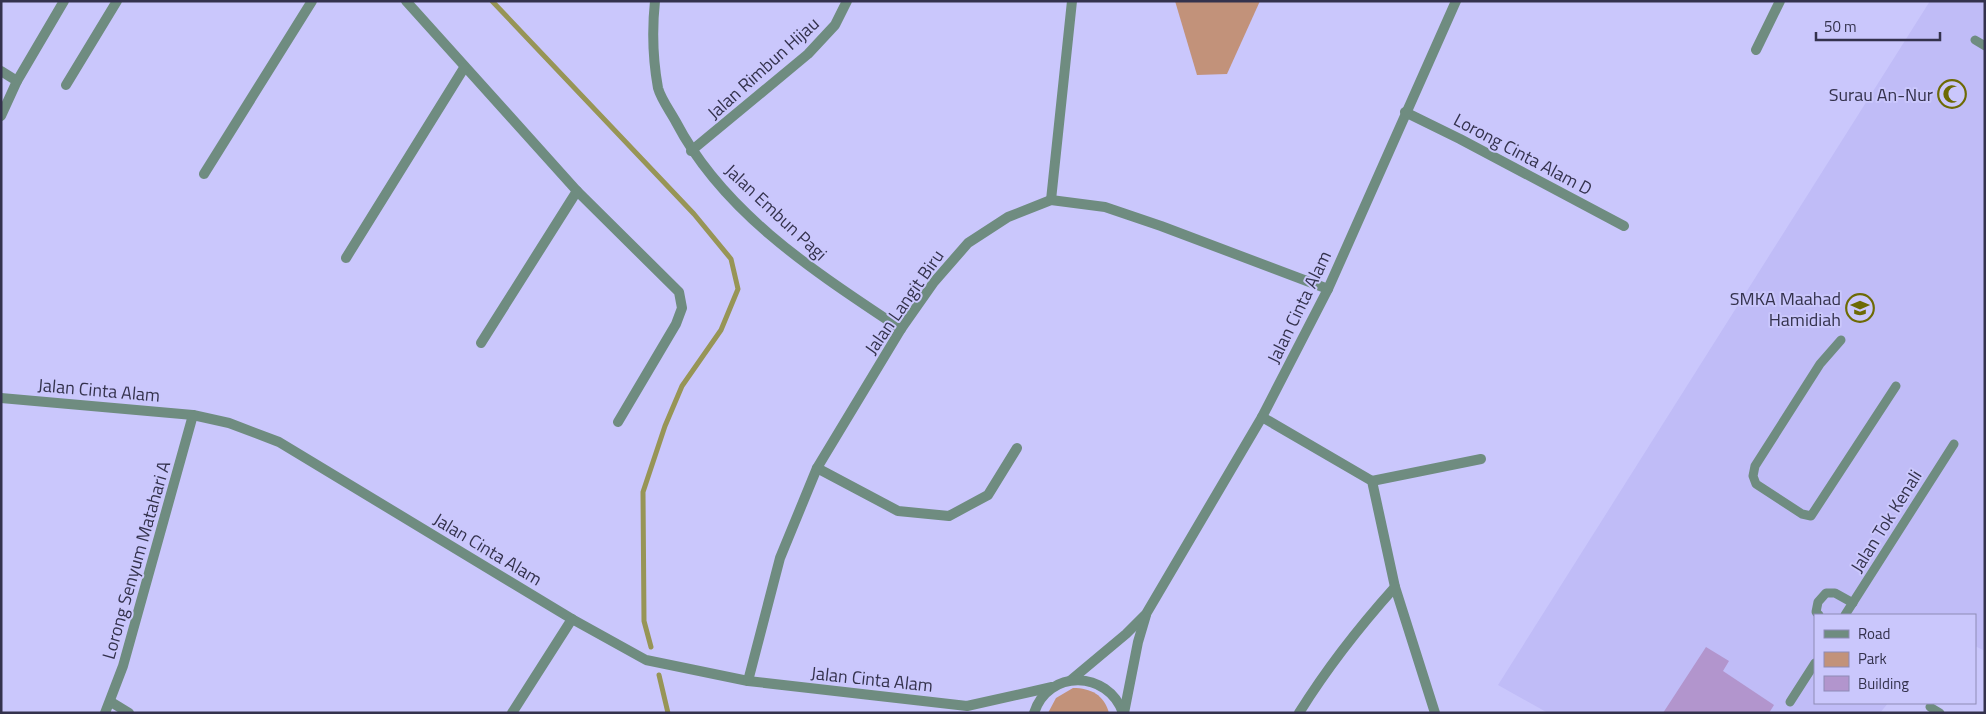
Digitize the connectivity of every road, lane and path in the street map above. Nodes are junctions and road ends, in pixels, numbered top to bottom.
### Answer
1 (64, 1) edge
2 (117, 1) edge
3 (312, 1) edge
4 (406, 1) edge
5 (655, 1) edge
6 (847, 1) edge
7 (1072, 1) edge
8 (1456, 1) edge
9 (1780, 1) edge
10 (1975, 40) dead end
11 (1985, 46) edge
12 (1756, 50) dead end
13 (464, 68) junction
14 (1, 71) edge
15 (17, 81) junction
16 (66, 85) dead end
17 (1405, 112) junction
18 (1, 116) edge
19 (691, 151) junction
20 (204, 174) dead end
21 (577, 190) junction
22 (1051, 200) junction
23 (1624, 226) dead end
24 (346, 258) dead end
25 (1328, 289) junction
26 (902, 329) junction
27 (1841, 340) dead end
28 (481, 342) dead end
29 (1896, 386) dead end
30 (1, 398) edge
31 (193, 415) junction
32 (1262, 417) junction
33 (618, 422) dead end
34 (1954, 444) dead end
35 (1017, 448) dead end
36 (1481, 459) dead end
37 (817, 468) junction
38 (1372, 481) junction
39 (1395, 587) junction
40 (1852, 603) junction
41 (1146, 614) junction
42 (1818, 614) edge
43 (1846, 614) edge
44 (572, 619) junction
45 (1814, 664) edge
46 (1071, 680) junction
47 (748, 681) junction
48 (1052, 687) junction
49 (111, 702) junction
50 (1790, 702) dead end
51 (967, 706) junction
52 (1930, 706) dead end
53 (105, 713) edge
54 (129, 713) edge
55 (512, 713) edge
56 (979, 713) edge
57 (1034, 713) edge
58 (1123, 713) edge
59 (1299, 713) edge
60 (1435, 713) edge
61 (1940, 713) edge

1 - 15 street
2 - 16 street
3 - 20 street
4 - 13 street
5 - 19 street, Jalan Embun Pagi
6 - 19 street, Jalan Rimbun Hijau
7 - 22 street
8 - 17 street, Jalan Cinta Alam
9 - 12 street
10 - 11 lane
13 - 21 street
13 - 24 street
14 - 15 street
15 - 18 street
17 - 23 street, Lorong Cinta Alam D
17 - 25 street, Jalan Cinta Alam
19 - 26 street, Jalan Embun Pagi
21 - 28 street
21 - 33 street
22 - 25 street, Jalan Langit Biru
22 - 26 street, Jalan Langit Biru
25 - 32 street, Jalan Cinta Alam
26 - 37 street, Jalan Langit Biru
27 - 29 lane
30 - 31 street, Jalan Cinta Alam
31 - 44 street, Jalan Cinta Alam
31 - 49 street, Lorong Senyum Matahari A
32 - 38 street
32 - 41 street, Jalan Cinta Alam
34 - 40 lane, Jalan Tok Kenali
35 - 37 street
36 - 38 street
37 - 47 street, Jalan Langit Biru
38 - 39 street
39 - 59 street
39 - 60 street
40 - 42 lane
40 - 43 lane, Jalan Tok Kenali
41 - 46 street, Jalan Cinta Alam
41 - 58 street, Jalan Cinta Alam
44 - 47 street, Jalan Cinta Alam
44 - 55 street
45 - 50 lane
46 - 48 street, Jalan Cinta Alam
46 - 58 street
47 - 51 street, Jalan Cinta Alam
48 - 51 street, Jalan Cinta Alam
48 - 57 street
49 - 53 street, Lorong Senyum Matahari A
49 - 54 street
51 - 56 street, Jalan Cinta Alam
52 - 61 lane

